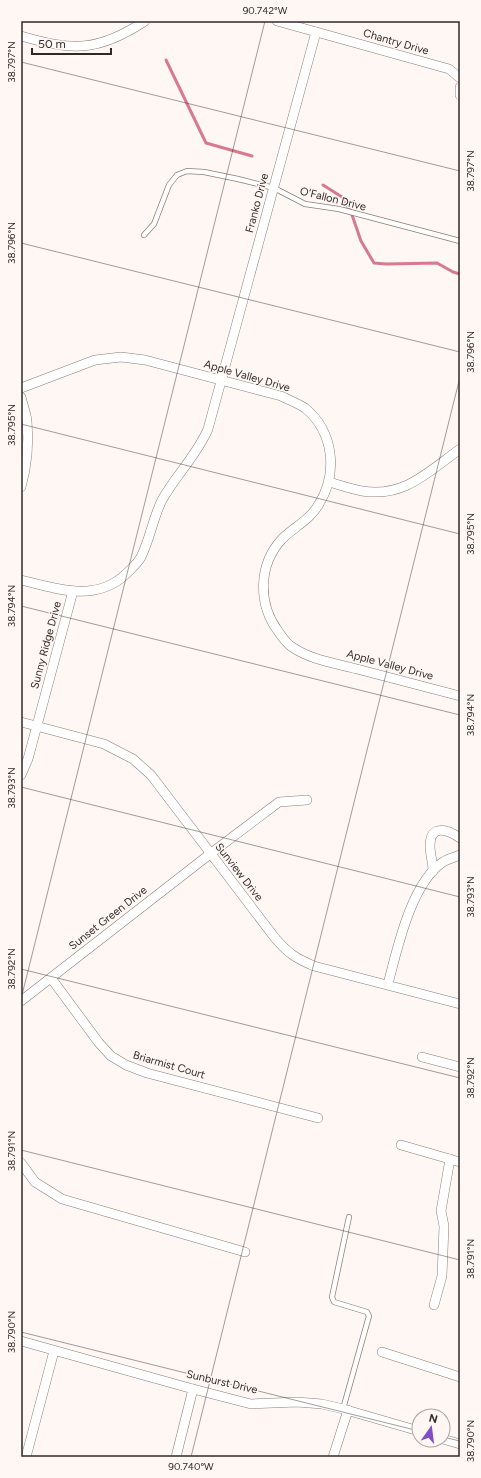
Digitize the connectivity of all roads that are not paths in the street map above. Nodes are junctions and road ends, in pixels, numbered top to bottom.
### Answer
1 (145, 21) edge
2 (277, 21) edge
3 (316, 32) junction
4 (21, 36) edge
5 (460, 78) edge
6 (460, 87) edge
7 (460, 96) edge
8 (274, 188) junction
9 (144, 235) dead end
10 (460, 241) edge
11 (221, 381) junction
12 (21, 388) edge
13 (21, 397) edge
14 (460, 449) edge
15 (329, 482) junction
16 (21, 487) edge
17 (21, 580) edge
18 (73, 591) junction
19 (460, 696) edge
20 (21, 722) edge
21 (37, 726) junction
22 (21, 775) edge
23 (307, 800) dead end
24 (460, 838) edge
25 (210, 854) junction
26 (460, 855) edge
27 (433, 871) junction
28 (51, 978) junction
29 (388, 984) junction
30 (21, 1001) edge
31 (460, 1004) edge
32 (422, 1057) dead end
33 (460, 1067) edge
34 (318, 1118) dead end
35 (401, 1145) dead end
36 (450, 1159) junction
37 (460, 1162) edge
38 (21, 1163) edge
39 (350, 1217) dead end
40 (245, 1252) dead end
41 (434, 1305) dead end
42 (21, 1341) edge
43 (54, 1351) junction
44 (382, 1352) dead end
45 (460, 1377) edge
46 (193, 1389) junction
47 (346, 1410) junction
48 (411, 1430) edge
49 (26, 1457) edge
50 (176, 1457) edge
51 (333, 1457) edge

1 - 4 street
2 - 3 street, Chantry Drive
3 - 5 street, Chantry Drive
3 - 8 street, Franko Drive
6 - 7 street
8 - 9 lane, O'Fallon Drive
8 - 10 lane, O'Fallon Drive
8 - 11 street, Franko Drive
11 - 12 street, Apple Valley Drive
11 - 15 street, Apple Valley Drive
11 - 18 street, Franko Drive
13 - 16 street
14 - 15 street
15 - 19 street, Apple Valley Drive
17 - 18 street, Franko Drive
18 - 21 street, Sunny Ridge Drive
20 - 21 street, Sunview Drive
21 - 22 street, Sunny Ridge Drive
21 - 25 street, Sunview Drive
23 - 25 street, Sunset Green Drive
24 - 27 street
25 - 28 street, Sunset Green Drive
25 - 29 street, Sunview Drive
26 - 27 street
27 - 29 street
28 - 30 street, Sunset Green Drive
28 - 34 street, Briarmist Court
29 - 31 street, Sunview Drive
32 - 33 street
35 - 36 street
36 - 37 street
36 - 41 street
38 - 40 street
39 - 47 lane
42 - 43 street, Sunburst Drive
43 - 46 street, Sunburst Drive
43 - 49 street
44 - 45 street
46 - 47 street, Sunburst Drive
46 - 50 street
47 - 48 street, Sunburst Drive
47 - 51 street

